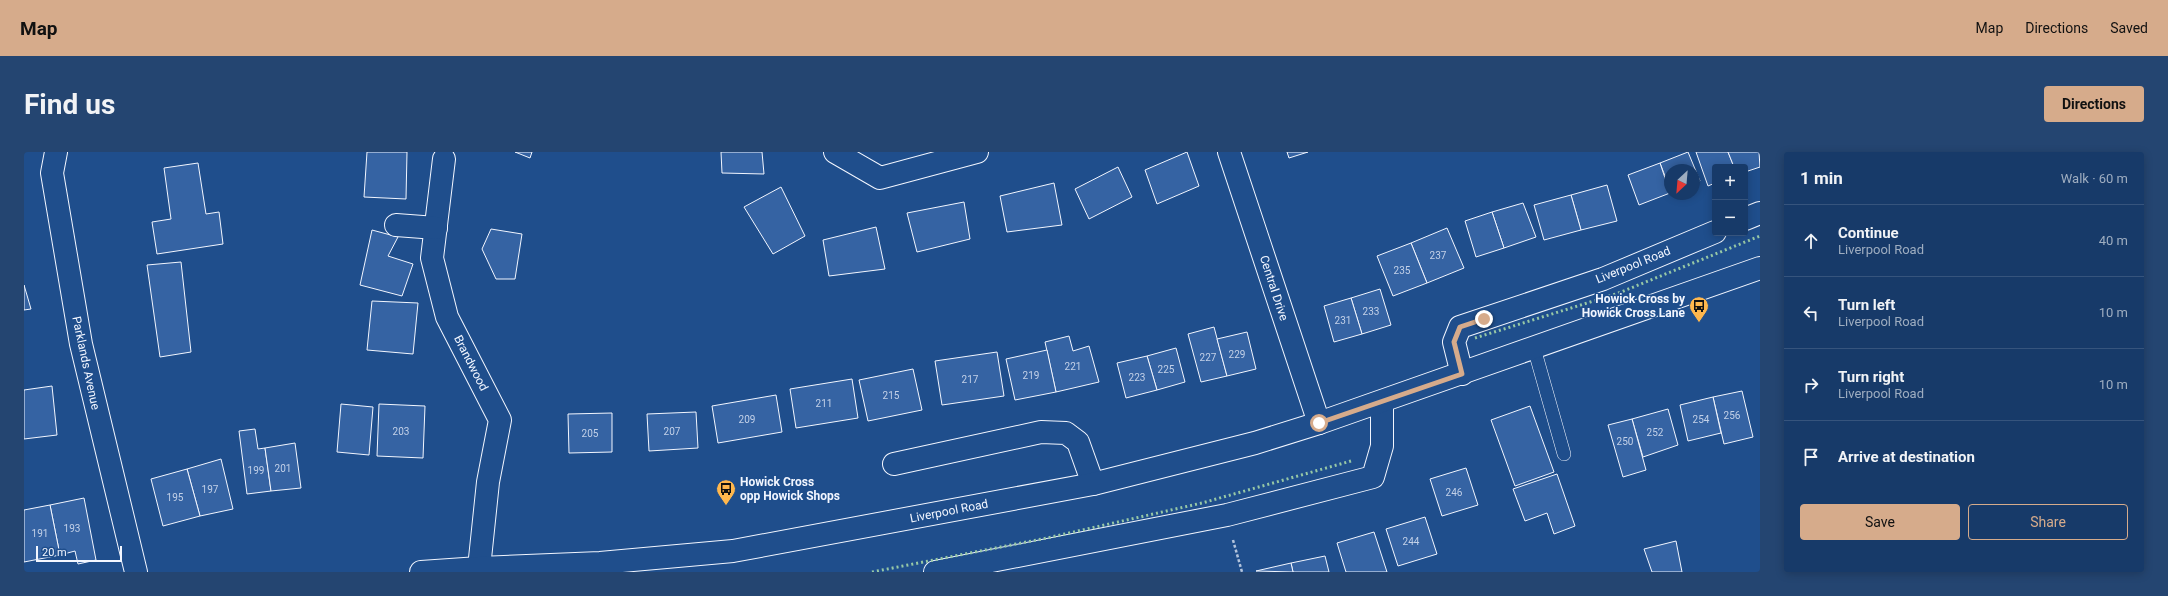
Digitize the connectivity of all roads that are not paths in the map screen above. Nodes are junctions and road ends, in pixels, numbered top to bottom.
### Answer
1 (56, 152) edge
2 (835, 152) edge
3 (977, 152) edge
4 (1229, 152) edge
5 (444, 159) dead end
6 (1760, 213) edge
7 (1748, 218) edge
8 (396, 225) dead end
9 (436, 228) junction
10 (1712, 233) edge
11 (1760, 268) edge
12 (1534, 348) junction
13 (1462, 374) junction
14 (1382, 402) junction
15 (1319, 423) junction
16 (1564, 454) dead end
17 (894, 464) dead end
18 (1093, 484) junction
19 (479, 568) junction
20 (136, 572) edge
21 (421, 572) edge
22 (935, 572) edge

1 - 20 street, Parklands Avenue
2 - 3 street
4 - 15 street, Central Drive
5 - 9 street, Brandwood
6 - 7 street
8 - 9 street
9 - 19 street, Brandwood
10 - 13 street, Liverpool Road
11 - 12 street, Liverpool Road
12 - 13 street, Liverpool Road
12 - 16 lane
13 - 14 street, Liverpool Road
14 - 15 street, Liverpool Road
14 - 22 street
15 - 18 street, Liverpool Road
17 - 18 street
18 - 19 street, Liverpool Road
19 - 21 street, Liverpool Road

